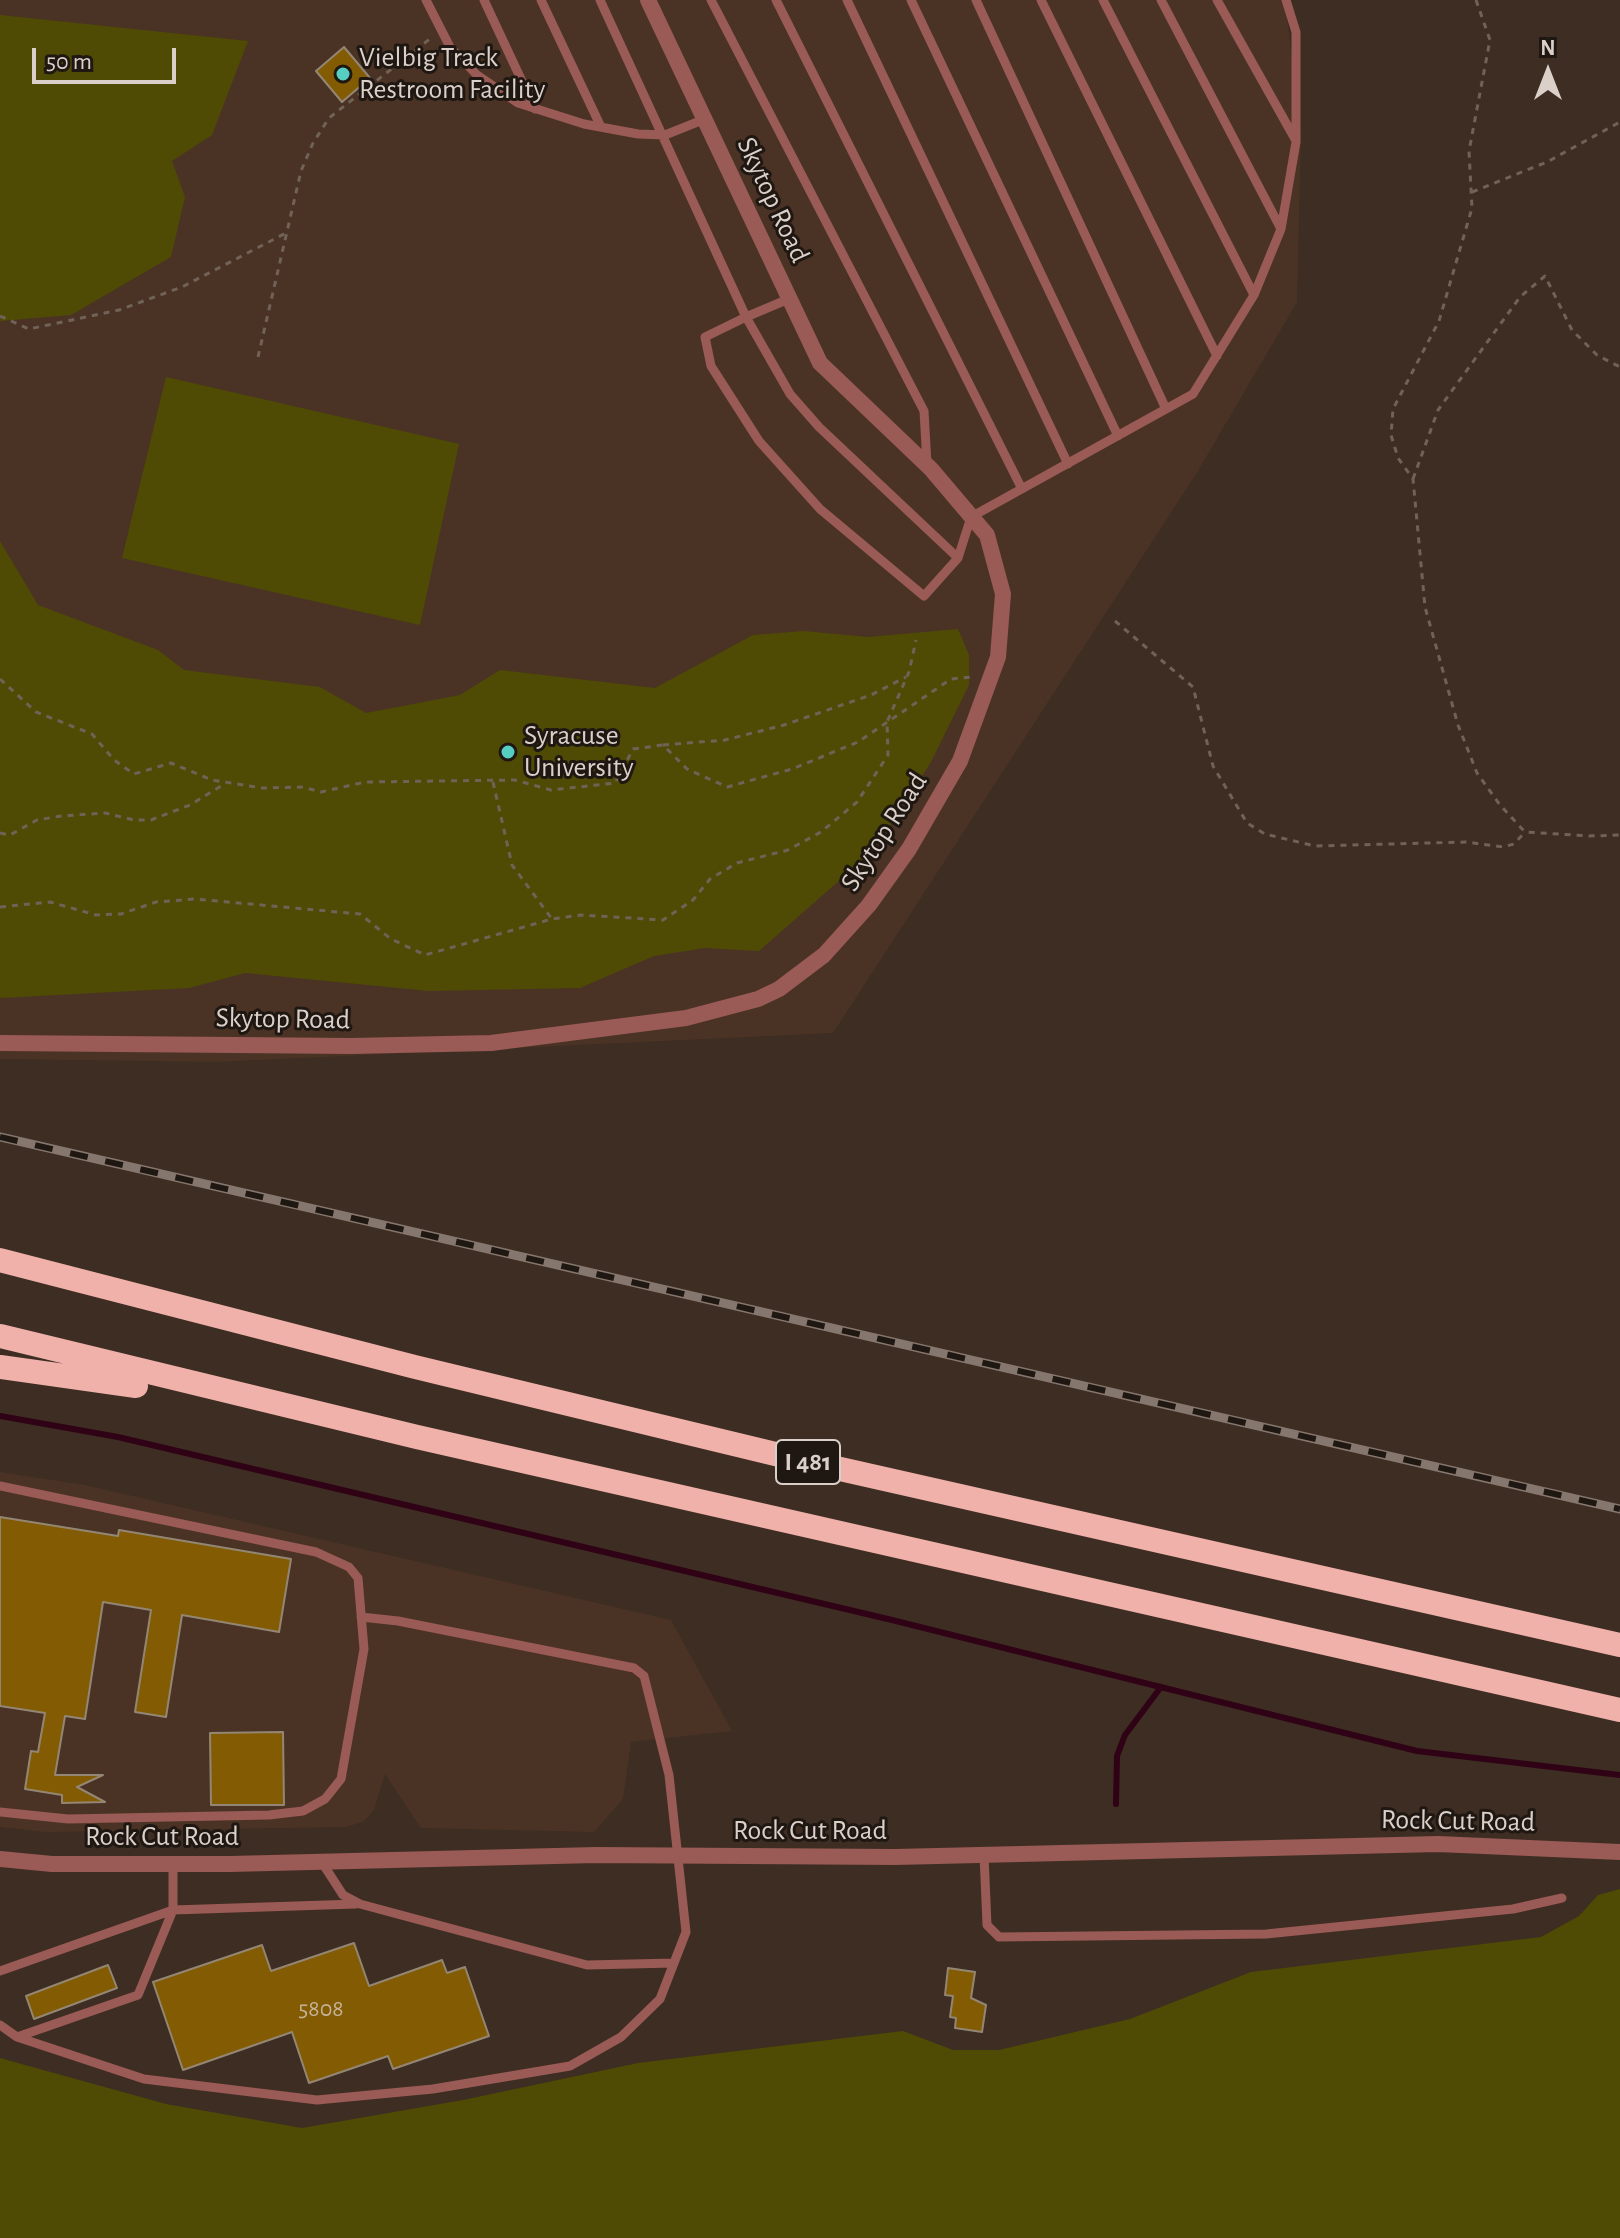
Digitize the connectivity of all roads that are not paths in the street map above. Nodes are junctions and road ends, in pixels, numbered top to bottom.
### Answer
1 (426, 0) edge
2 (484, 0) edge
3 (541, 0) edge
4 (600, 0) edge
5 (648, 0) edge
6 (711, 0) edge
7 (776, 0) edge
8 (847, 0) edge
9 (911, 0) edge
10 (976, 0) edge
11 (1041, 0) edge
12 (1103, 0) edge
13 (1161, 0) edge
14 (1217, 0) edge
15 (1286, 0) edge
16 (535, 109) junction
17 (705, 119) junction
18 (601, 127) junction
19 (665, 135) junction
20 (1296, 142) junction
21 (1281, 229) junction
22 (1254, 295) junction
23 (791, 298) junction
24 (746, 317) junction
25 (1217, 356) junction
26 (1166, 409) junction
27 (1118, 436) junction
28 (1068, 464) junction
29 (927, 465) junction
30 (1022, 489) junction
31 (971, 517) junction
32 (958, 558) junction
33 (0, 1043) edge
34 (0, 1260) edge
35 (0, 1336) edge
36 (0, 1367) edge
37 (417, 1437) junction
38 (0, 1486) edge
39 (361, 1617) junction
40 (1620, 1645) edge
41 (1620, 1710) edge
42 (0, 1812) edge
43 (1620, 1852) edge
44 (984, 1855) junction
45 (680, 1856) junction
46 (0, 1859) edge
47 (321, 1861) junction
48 (173, 1864) junction
49 (1562, 1898) dead end
50 (360, 1904) junction
51 (173, 1910) junction
52 (674, 1963) junction
53 (0, 1971) edge
54 (0, 2025) edge
55 (17, 2037) junction

1 - 16 lane
2 - 16 lane
3 - 18 lane
4 - 19 lane
5 - 17 street, Skytop Road
6 - 29 lane
7 - 30 lane
8 - 28 lane
9 - 27 lane
10 - 26 lane
11 - 25 lane
12 - 22 lane
13 - 21 lane
14 - 20 lane
15 - 20 lane
16 - 18 lane
17 - 19 lane
17 - 23 street, Skytop Road
18 - 19 lane
19 - 24 lane
20 - 21 lane
21 - 22 lane
22 - 25 lane
23 - 24 lane
23 - 29 street, Skytop Road
24 - 32 lane
24 - 32 lane
25 - 26 lane
26 - 27 lane
27 - 28 lane
28 - 30 lane
29 - 31 street, Skytop Road
30 - 31 lane
31 - 32 lane
31 - 33 street, Skytop Road
34 - 40 highway, I 481
35 - 37 highway, I 481
36 - 37 highway
37 - 41 highway, I 481
38 - 39 lane
39 - 42 lane
39 - 45 lane
43 - 44 street, Rock Cut Road
44 - 45 street, Rock Cut Road
44 - 49 lane
45 - 47 street, Rock Cut Road
45 - 52 lane
46 - 48 street, Rock Cut Road
47 - 48 street, Rock Cut Road
47 - 50 lane
48 - 51 lane
50 - 51 lane
50 - 52 lane
51 - 53 lane
51 - 55 lane
52 - 55 lane
54 - 55 lane

